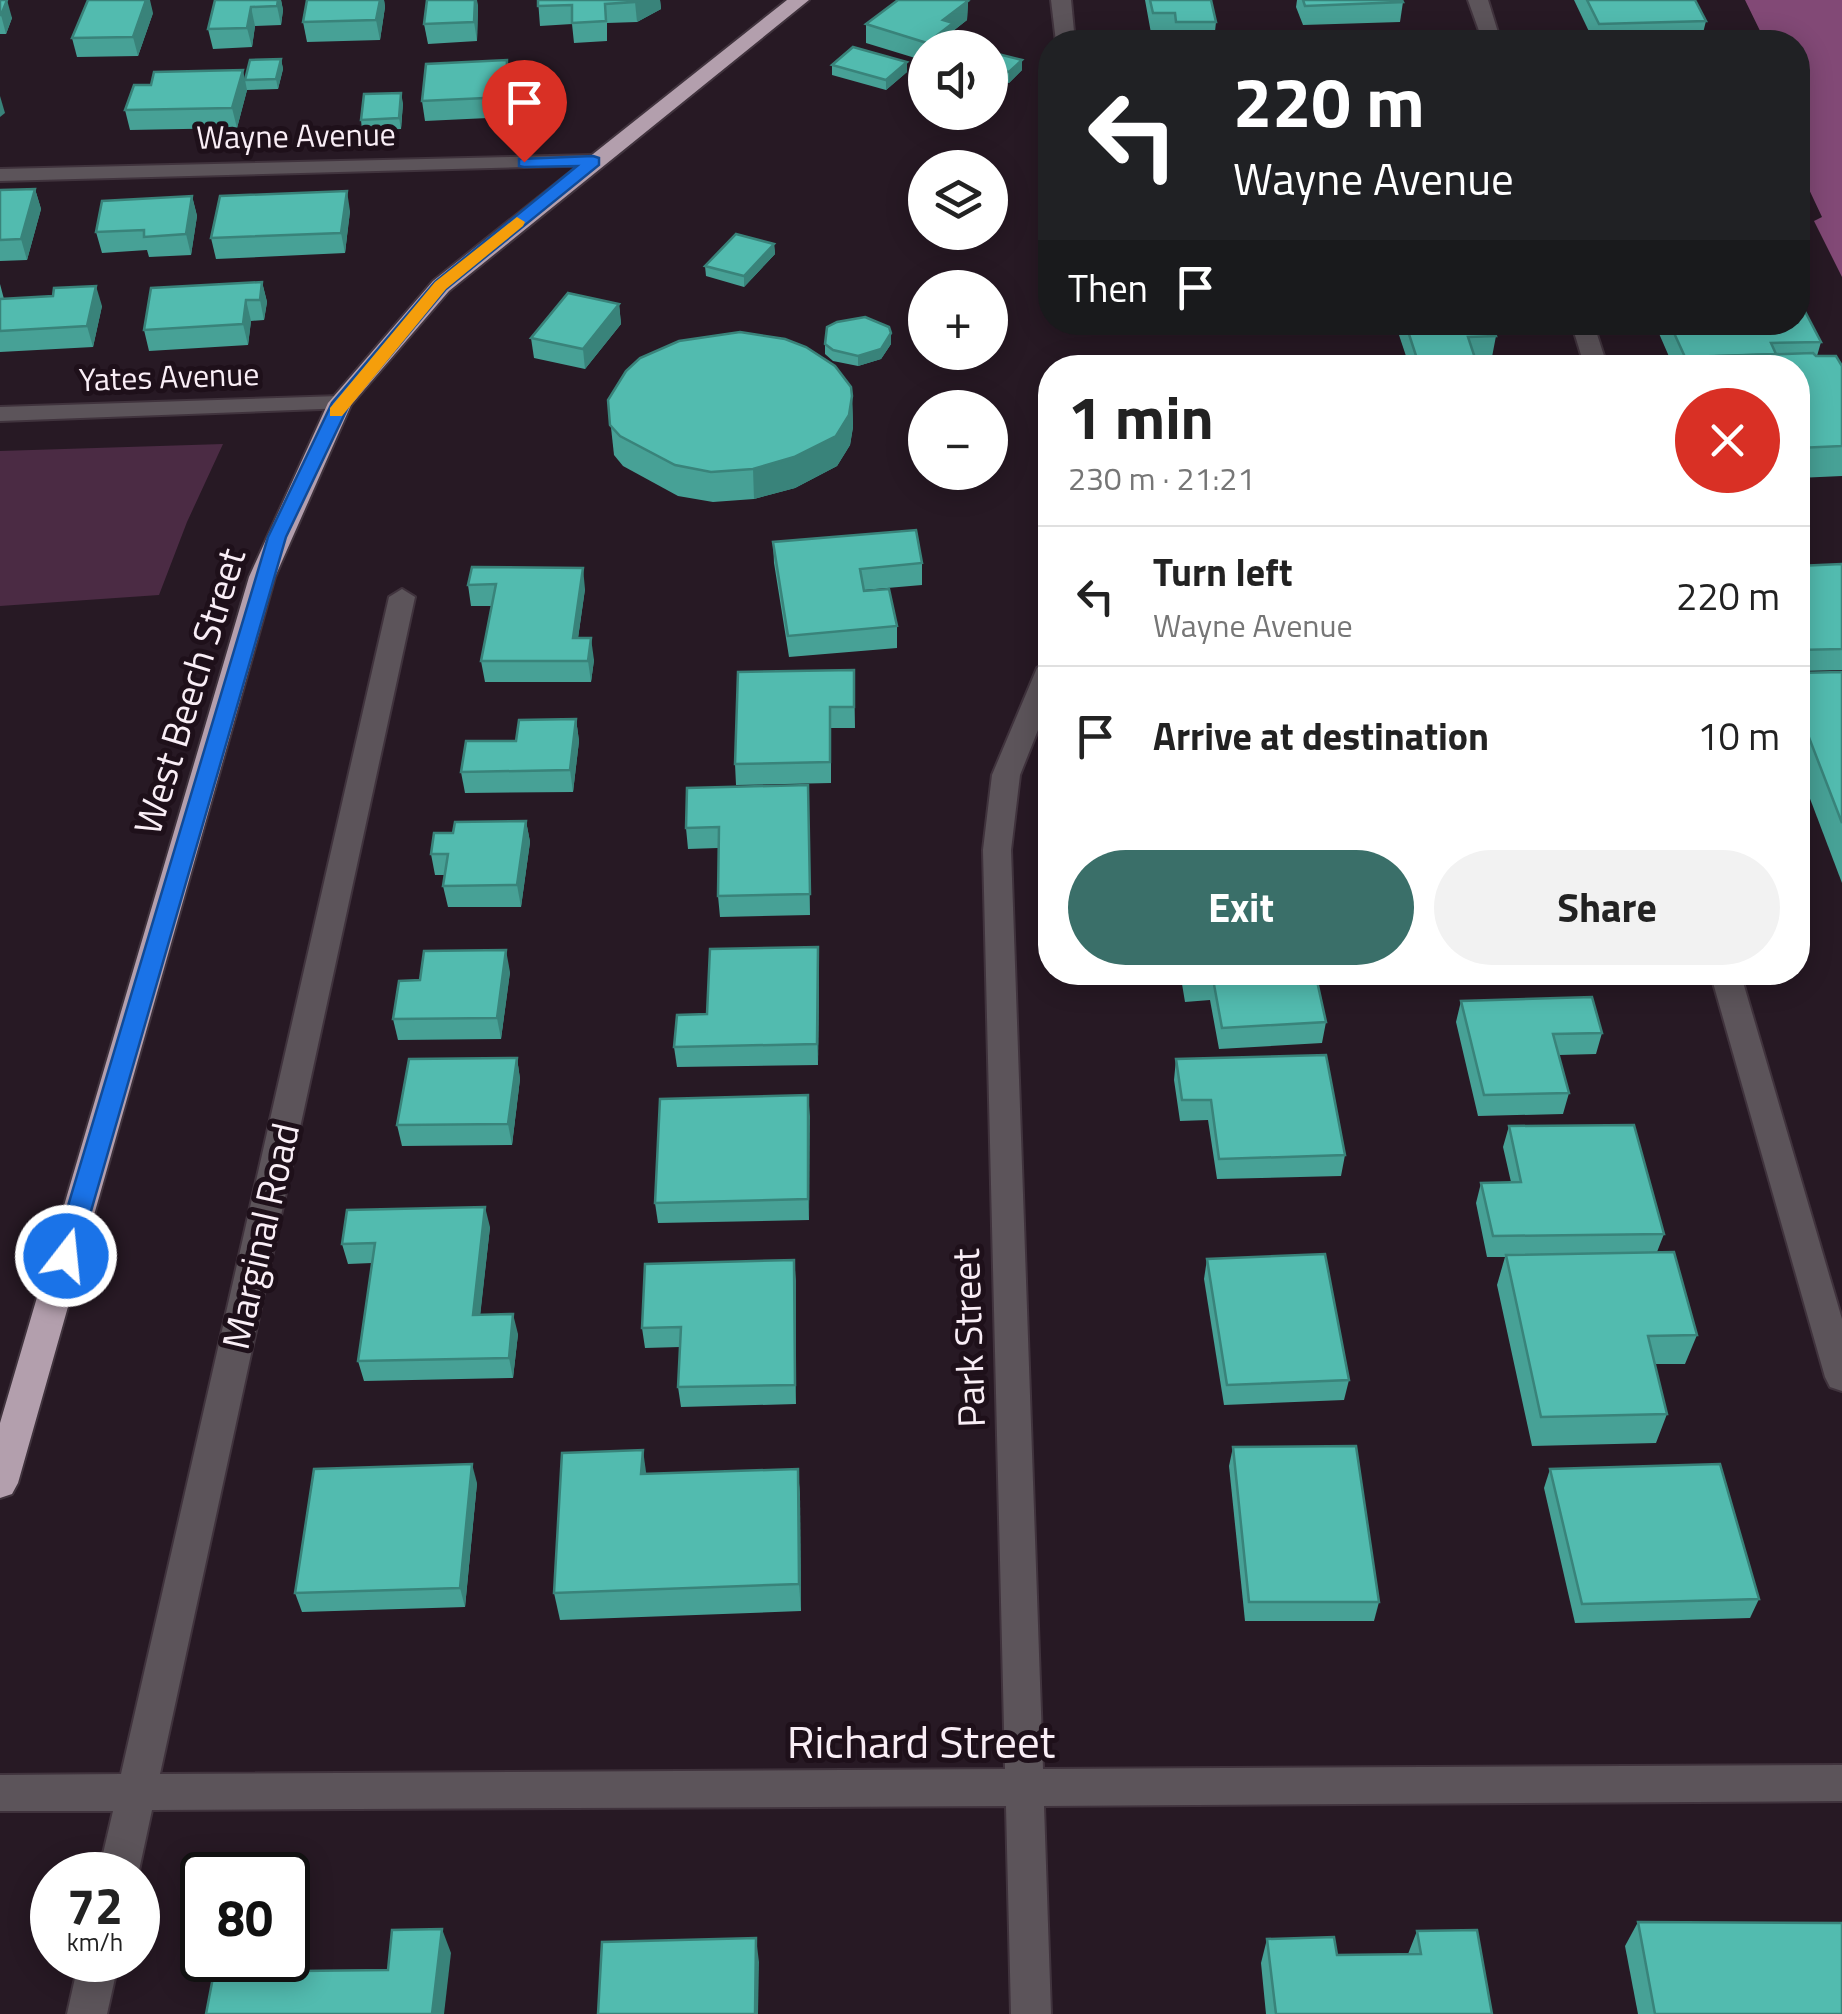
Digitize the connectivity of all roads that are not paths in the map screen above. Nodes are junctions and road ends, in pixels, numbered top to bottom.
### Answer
1 (800, 0) edge
2 (1061, 0) edge
3 (1478, 0) edge
4 (1065, 30) edge
5 (1488, 30) edge
6 (593, 161) junction
7 (272, 168) junction
8 (0, 175) edge
9 (266, 197) edge
10 (340, 403) junction
11 (0, 414) edge
12 (402, 598) dead end
13 (1038, 697) edge
14 (1730, 985) edge
15 (1842, 1377) edge
16 (0, 1483) edge
17 (1842, 1783) edge
18 (1024, 1788) junction
19 (136, 1793) junction
20 (0, 1794) edge
21 (123, 1852) edge
22 (95, 1982) edge
23 (88, 2014) edge
24 (1031, 2014) edge

1 - 6 highway, West Beech Street
2 - 4 street
3 - 5 street
6 - 7 street, Wayne Avenue
6 - 10 highway, West Beech Street
7 - 8 street, Wayne Avenue
7 - 9 street
10 - 11 street, Yates Avenue
10 - 16 highway, West Beech Street
12 - 19 street, Marginal Road
13 - 18 street, Park Street
14 - 15 street
17 - 18 street, Richard Street
18 - 19 street, Richard Street
18 - 24 street, Park Street
19 - 20 street, Richard Street
19 - 21 street, Marginal Road
22 - 23 street

